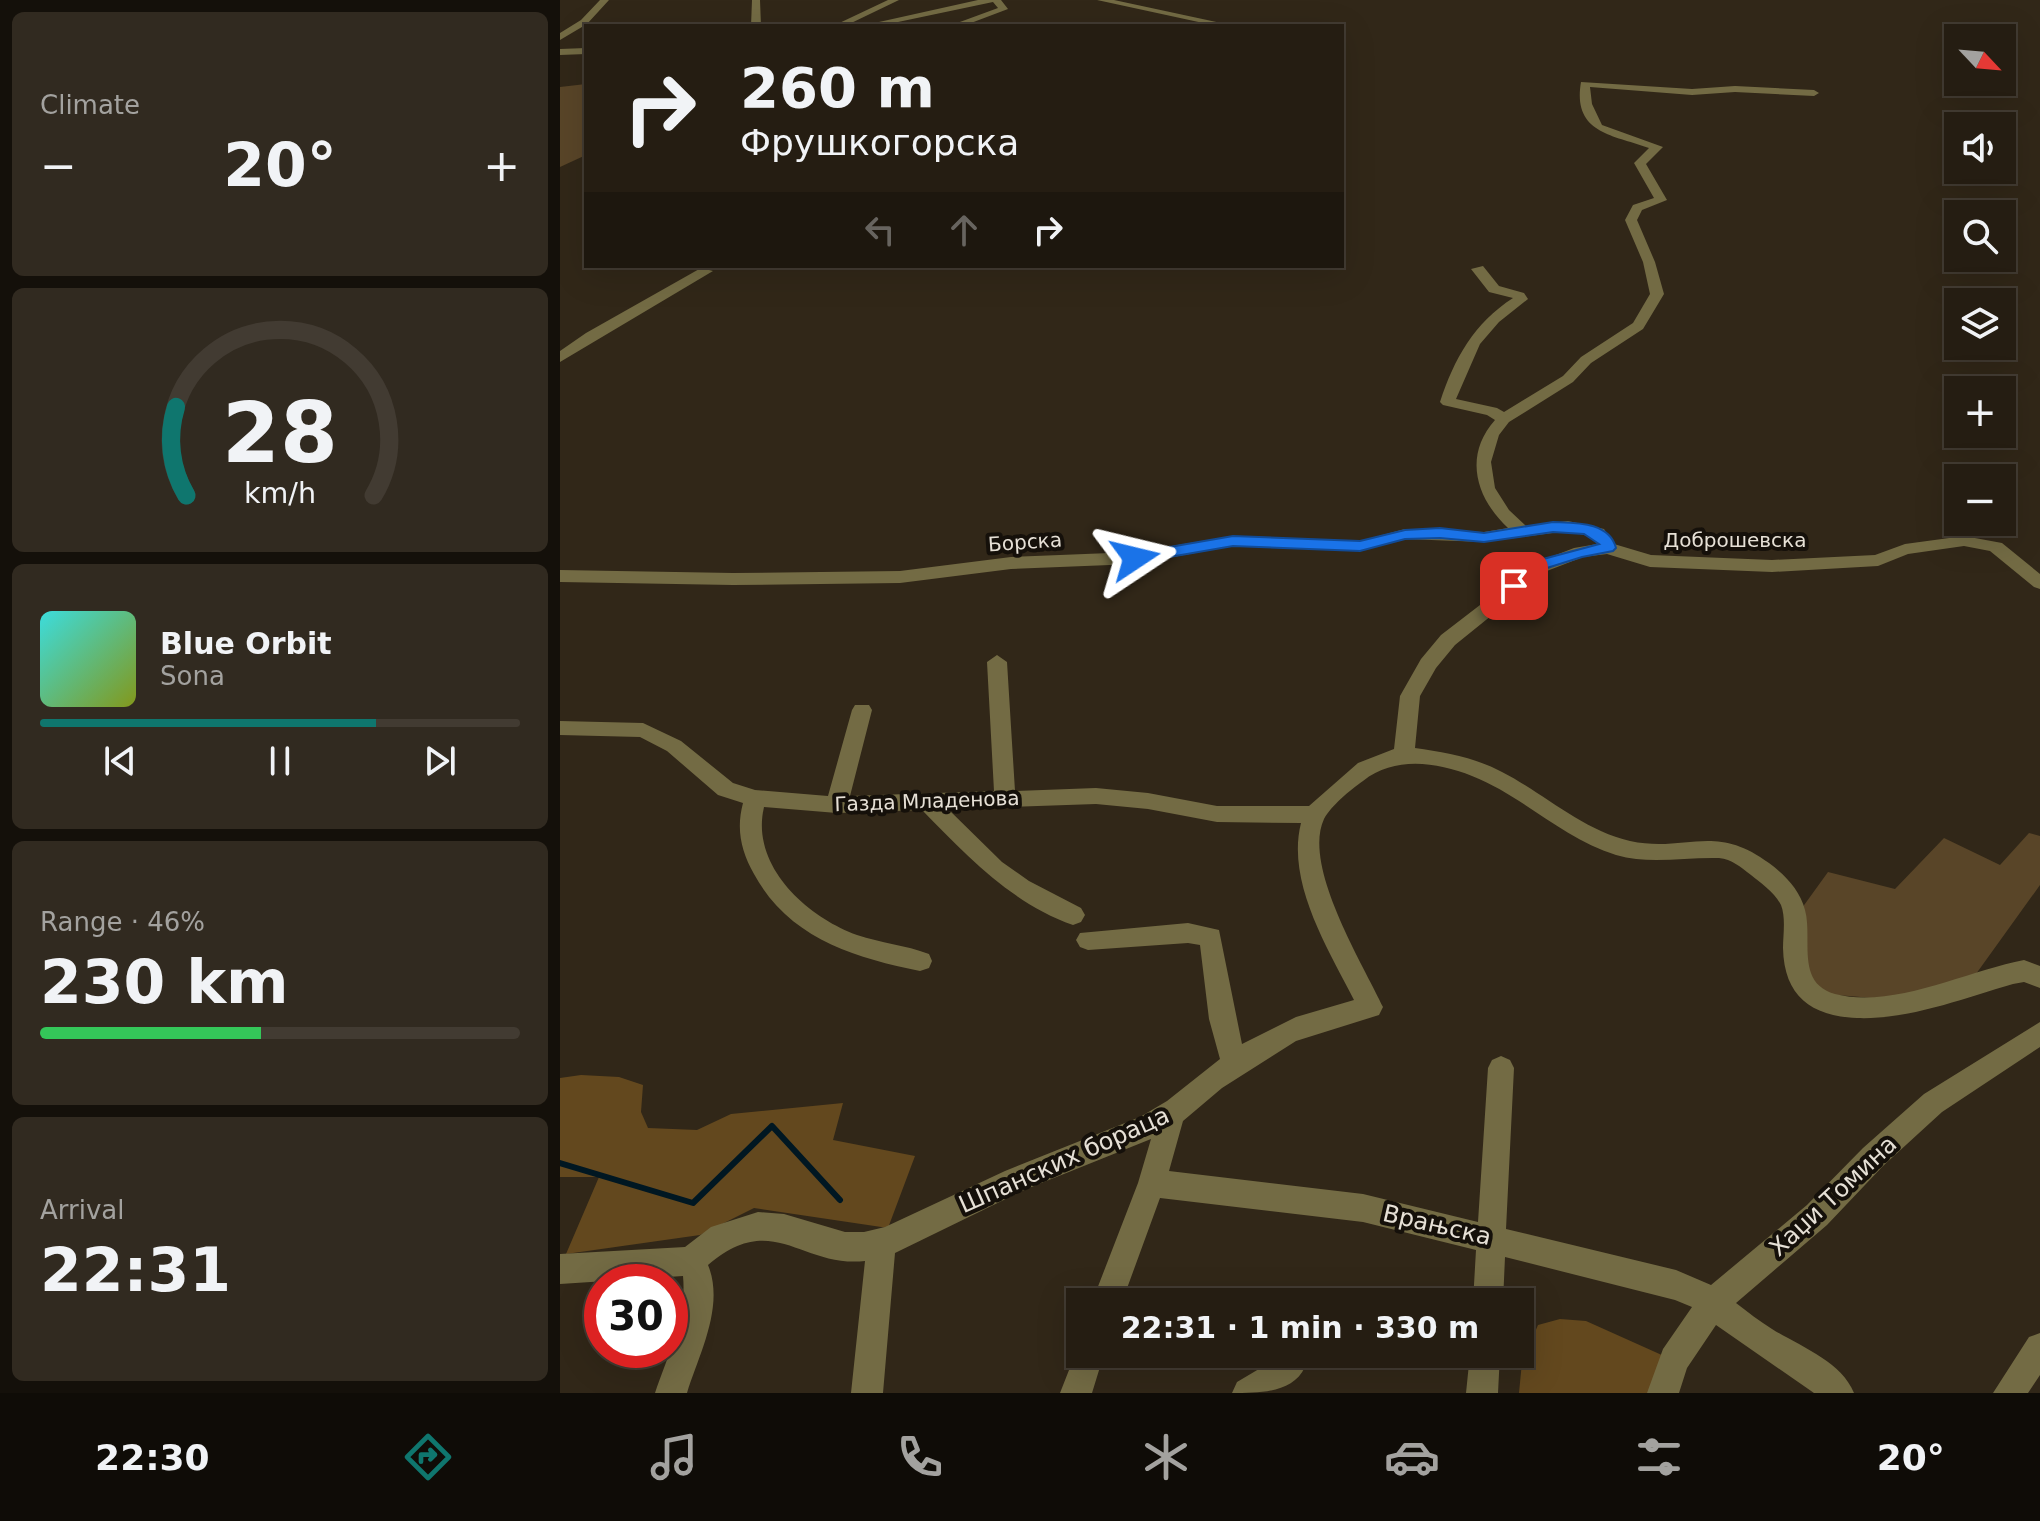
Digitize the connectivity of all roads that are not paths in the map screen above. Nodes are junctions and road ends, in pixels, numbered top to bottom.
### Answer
1 (605, 0) edge
2 (756, 0) edge
3 (895, 0) edge
4 (990, 0) edge
5 (1008, 0) edge
6 (1101, 0) edge
7 (997, 1) edge
8 (937, 19) edge
9 (756, 24) edge
10 (842, 24) edge
11 (886, 24) edge
12 (963, 24) edge
13 (1220, 24) edge
14 (560, 37) edge
15 (584, 51) edge
16 (560, 52) edge
17 (1814, 93) dead end
18 (1478, 269) dead end
19 (706, 271) dead end
20 (560, 358) edge
21 (1504, 419) junction
22 (1521, 531) junction
23 (1608, 548) junction
24 (560, 576) edge
25 (2040, 583) edge
26 (997, 662) dead end
27 (862, 710) dead end
28 (560, 728) edge
29 (1404, 755) junction
30 (755, 798) junction
31 (1005, 798) junction
32 (926, 801) junction
33 (837, 805) junction
34 (1314, 815) junction
35 (1073, 915) dead end
36 (1088, 940) dead end
37 (920, 961) dead end
38 (2040, 977) edge
39 (2040, 1033) edge
40 (1234, 1064) junction
41 (1501, 1068) dead end
42 (1172, 1113) junction
43 (1152, 1183) junction
44 (1492, 1238) junction
45 (881, 1242) junction
46 (691, 1261) junction
47 (560, 1269) edge
48 (1112, 1288) edge
49 (1489, 1288) edge
50 (1712, 1304) junction
51 (2040, 1348) edge
52 (1084, 1368) edge
53 (1288, 1368) edge
54 (1484, 1368) edge
55 (671, 1393) edge
56 (867, 1393) edge
57 (1076, 1393) edge
58 (1248, 1393) edge
59 (1482, 1393) edge
60 (1663, 1393) edge
61 (1838, 1393) edge
62 (2009, 1393) edge

1 - 14 street
2 - 9 street
3 - 10 street
4 - 7 street
4 - 8 street
5 - 7 street
6 - 13 street
7 - 12 street
8 - 11 street
15 - 16 street
17 - 21 street
18 - 21 street
19 - 20 street
21 - 22 street
22 - 23 street, Борска
22 - 24 street, Борска
23 - 25 street, Доброшевска
23 - 29 street
26 - 31 street
27 - 33 street
28 - 30 street, Газда Младенова
29 - 34 street
29 - 38 street
30 - 33 street, Газда Младенова
30 - 37 street
31 - 32 street, Газда Младенова
31 - 34 street, Газда Младенова
32 - 33 street, Газда Младенова
32 - 35 street
34 - 40 street, Шпанских бораца
36 - 40 street
39 - 50 street, Хаџи Томина
40 - 42 street, Шпанских бораца
41 - 44 street
42 - 43 street
42 - 45 street, Шпанских бораца
43 - 44 street, Врањска
43 - 48 street
44 - 49 street
44 - 50 street, Врањска
45 - 46 street
45 - 56 street
46 - 47 street
46 - 55 street
50 - 60 street, Хаџи Томина
50 - 61 street, Врањска
51 - 62 street
52 - 57 street
53 - 58 street
54 - 59 street

